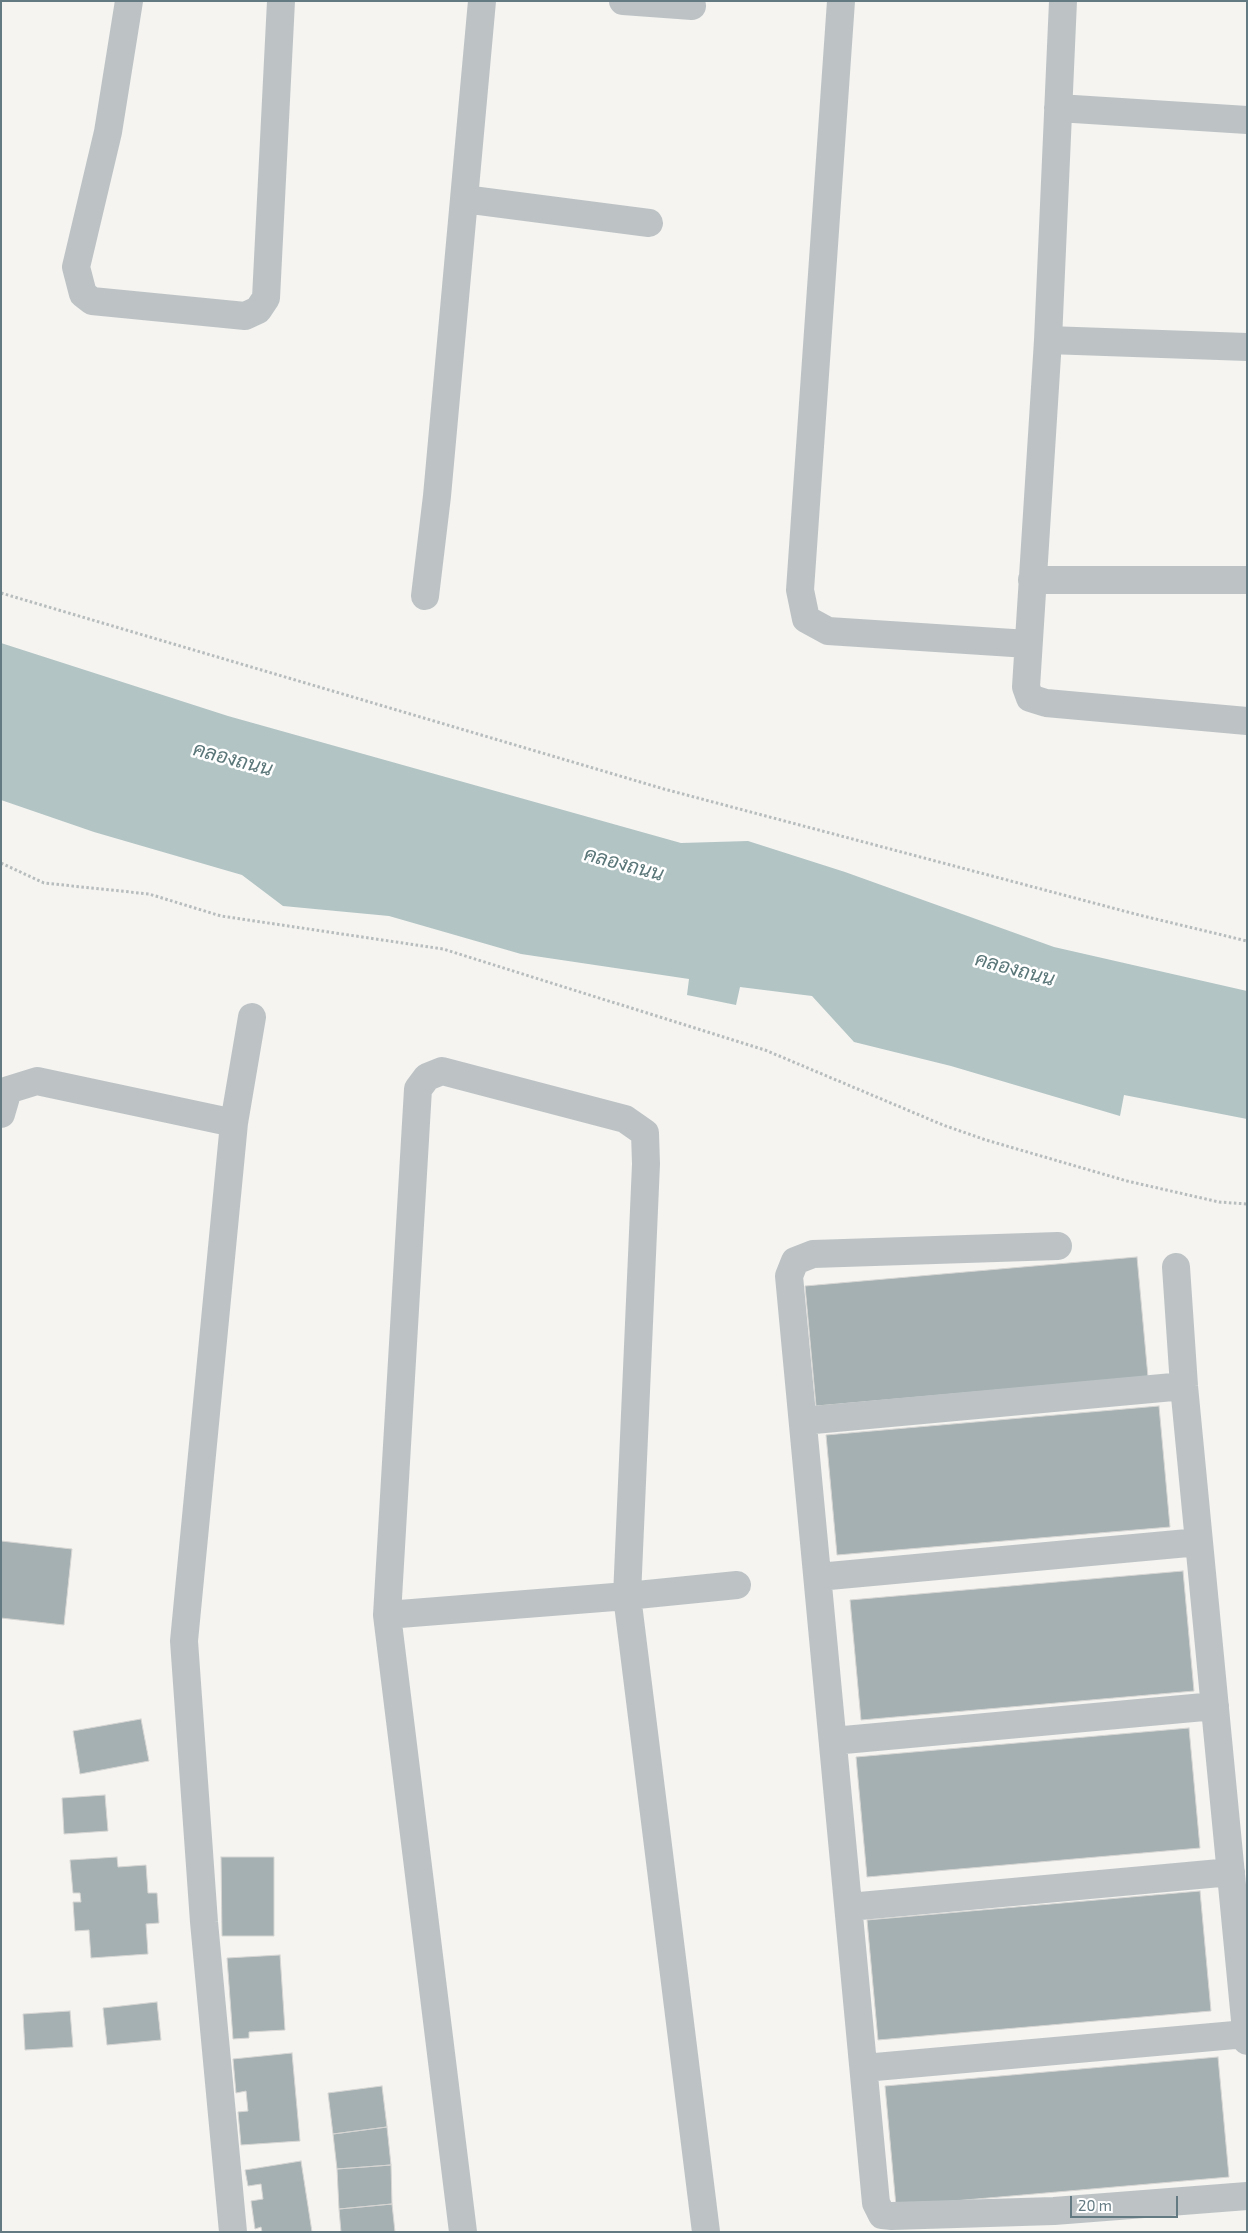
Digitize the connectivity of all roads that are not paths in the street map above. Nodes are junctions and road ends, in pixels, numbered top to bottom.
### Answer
1 (129, 1) edge
2 (281, 1) edge
3 (482, 1) edge
4 (623, 1) edge
5 (841, 1) edge
6 (1063, 1) edge
7 (692, 6) dead end
8 (1058, 108) junction
9 (1247, 120) edge
10 (464, 198) junction
11 (649, 222) dead end
12 (1048, 340) junction
13 (1247, 346) edge
14 (1032, 580) junction
15 (1247, 580) edge
16 (425, 596) dead end
17 (1028, 644) junction
18 (1247, 721) edge
19 (252, 1017) dead end
20 (1, 1114) edge
21 (234, 1123) junction
22 (1058, 1246) dead end
23 (1176, 1267) dead end
24 (1184, 1386) junction
25 (803, 1421) junction
26 (1199, 1542) junction
27 (818, 1577) junction
28 (737, 1585) dead end
29 (627, 1596) junction
30 (387, 1615) junction
31 (1215, 1706) junction
32 (833, 1741) junction
33 (1230, 1872) junction
34 (849, 1907) junction
35 (1246, 2037) edge
36 (864, 2068) junction
37 (1247, 2196) edge
38 (1055, 2222) edge
39 (234, 2232) edge
40 (463, 2232) edge
41 (706, 2232) edge

1 - 2 street
3 - 10 street
4 - 7 street
5 - 17 street
6 - 8 street
8 - 9 street
8 - 12 street
10 - 11 street
10 - 16 street
12 - 13 street
12 - 14 street
14 - 15 street
14 - 17 street
17 - 18 street
19 - 21 street
20 - 21 street
21 - 39 street
22 - 25 street
23 - 24 street
24 - 25 street
24 - 26 street
25 - 27 street
26 - 27 street
26 - 31 street
27 - 32 street
28 - 29 street
29 - 30 street
29 - 30 street
29 - 41 street
30 - 40 street
31 - 32 street
31 - 33 street
32 - 34 street
33 - 34 street
33 - 35 street
34 - 36 street
35 - 36 street
36 - 38 street
37 - 38 street

